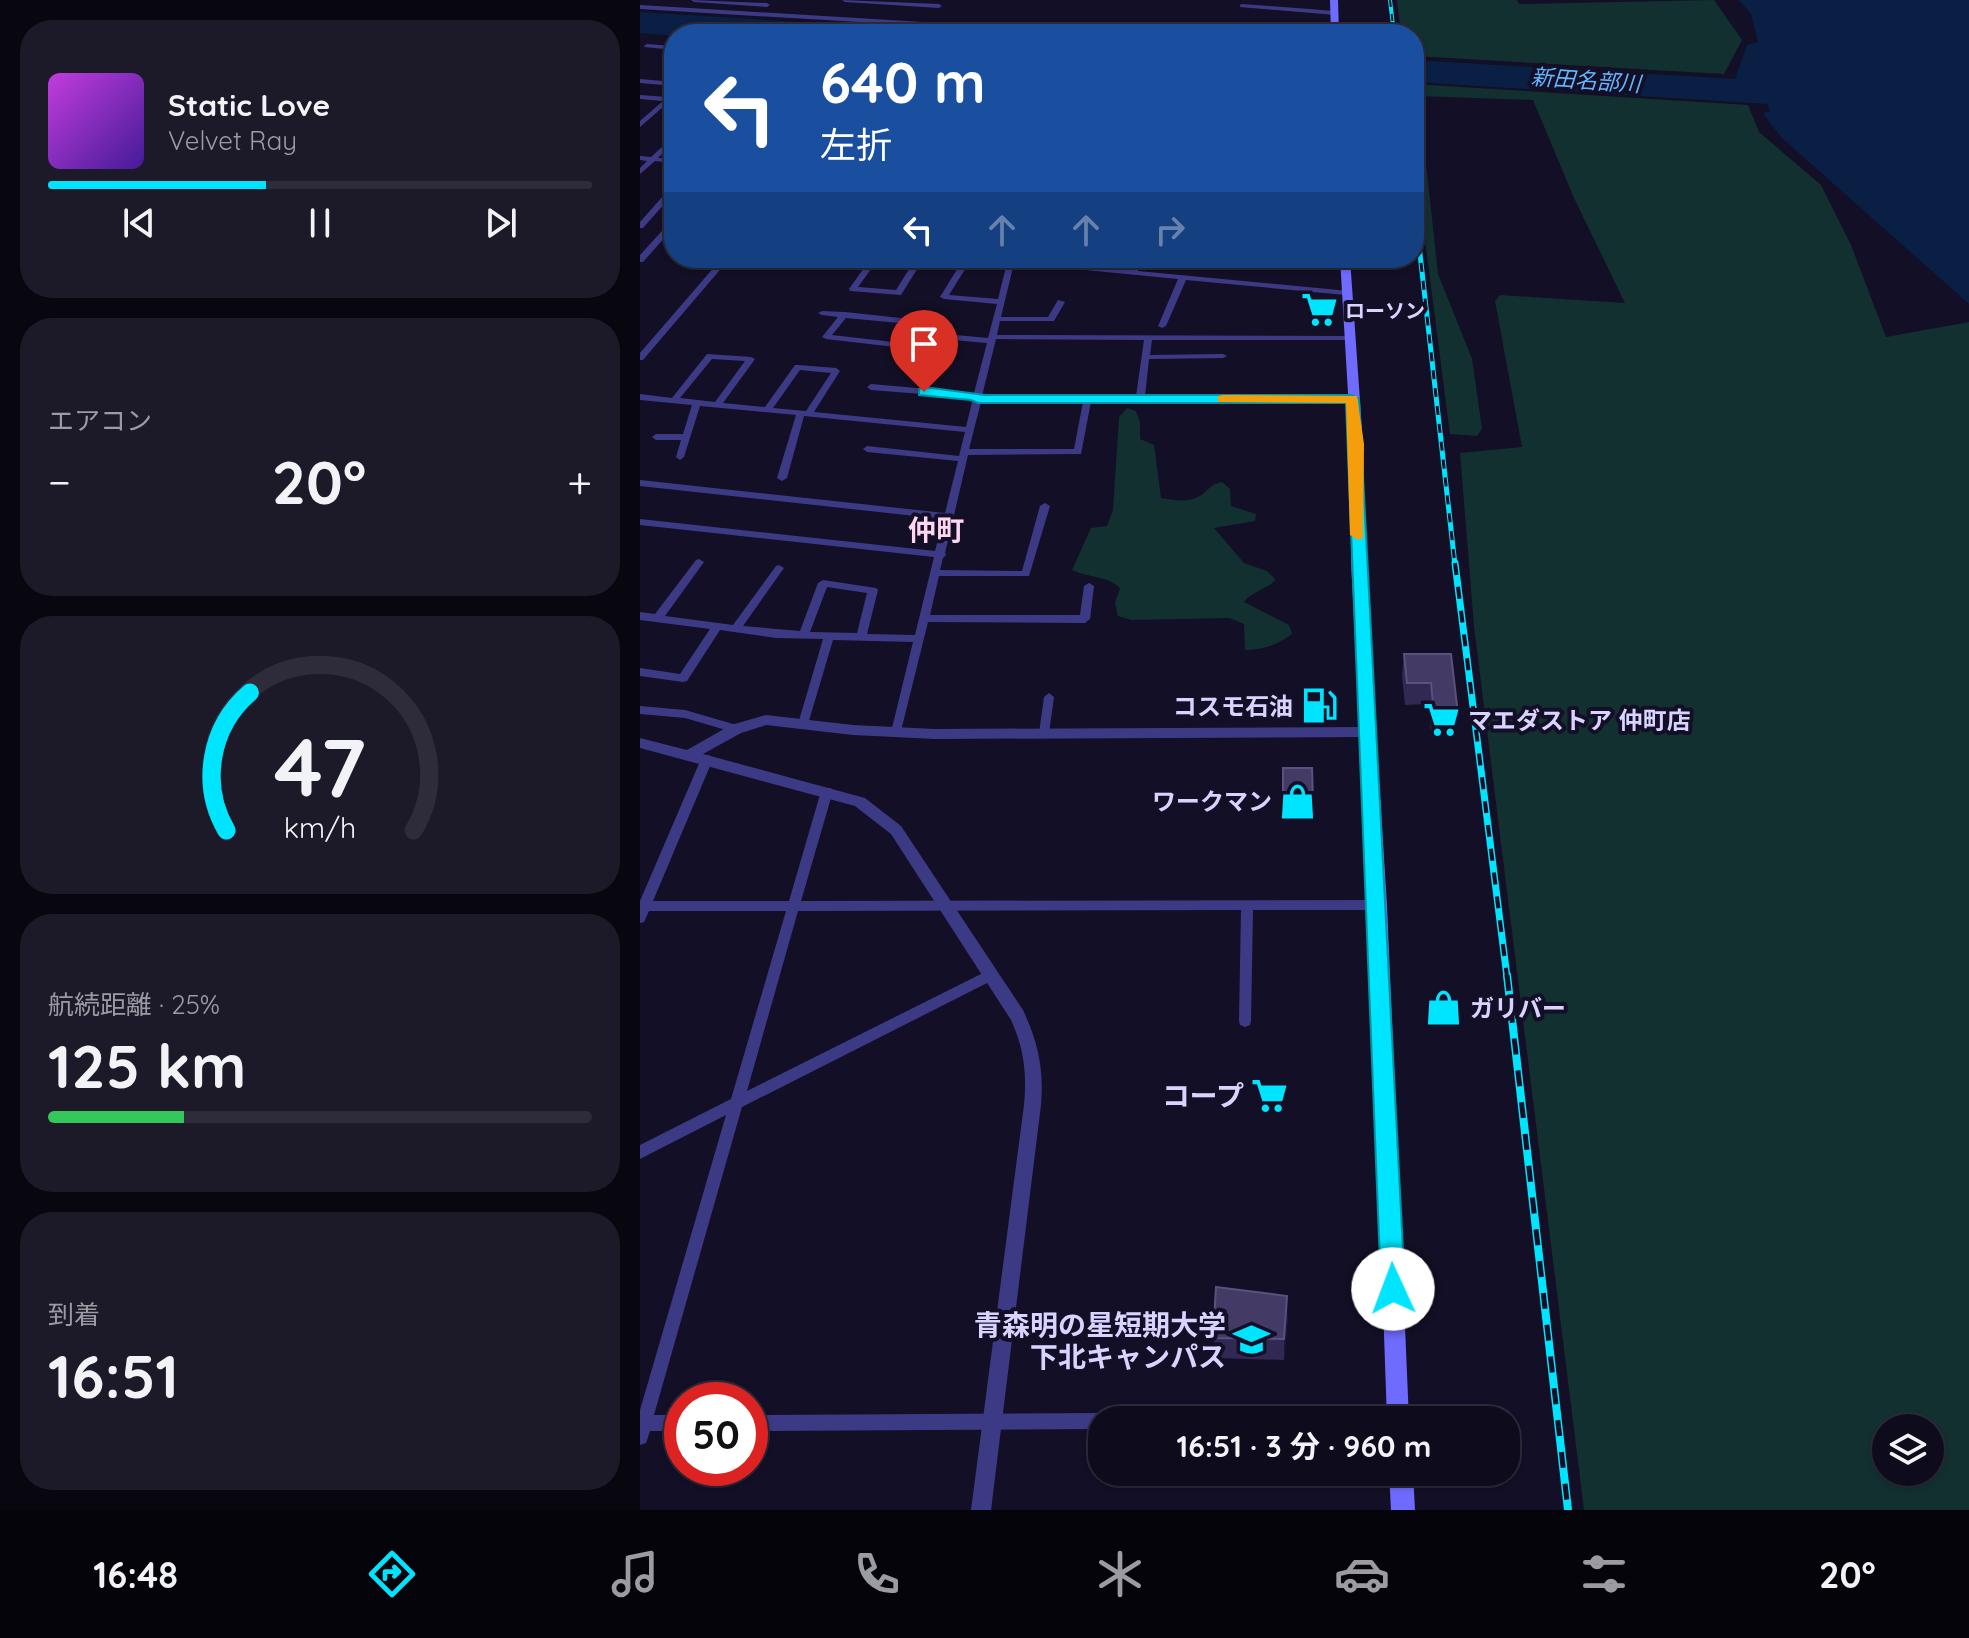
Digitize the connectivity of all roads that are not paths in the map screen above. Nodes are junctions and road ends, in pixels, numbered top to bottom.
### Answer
1 (694, 0) edge
2 (845, 0) edge
3 (945, 0) edge
4 (1334, 0) edge
5 (769, 2) edge
6 (939, 6) junction
7 (1242, 6) dead end
8 (640, 7) edge
9 (1335, 13) junction
10 (759, 14) junction
11 (926, 23) junction
12 (941, 24) edge
13 (1335, 24) edge
14 (647, 46) dead end
15 (664, 47) edge
16 (640, 81) edge
17 (664, 83) edge
18 (640, 97) edge
19 (664, 98) edge
20 (664, 105) edge
21 (640, 125) edge
22 (664, 148) edge
23 (640, 158) edge
24 (652, 159) junction
25 (664, 160) edge
26 (640, 172) edge
27 (664, 200) edge
28 (640, 227) edge
29 (664, 227) edge
30 (664, 235) edge
31 (640, 260) edge
32 (717, 268) edge
33 (868, 268) edge
34 (914, 268) edge
35 (962, 268) edge
36 (1009, 268) edge
37 (1108, 268) edge
38 (1135, 268) edge
39 (1345, 268) edge
40 (1134, 272) junction
41 (1183, 277) junction
42 (1346, 293) junction
43 (1000, 302) junction
44 (1061, 302) dead end
45 (822, 313) dead end
46 (845, 314) junction
47 (996, 319) junction
48 (1162, 326) dead end
49 (938, 336) junction
50 (1148, 338) junction
51 (1348, 338) junction
52 (991, 339) junction
53 (1223, 356) dead end
54 (1148, 357) junction
55 (640, 358) edge
56 (871, 387) dead end
57 (640, 397) edge
58 (978, 398) junction
59 (1140, 399) junction
60 (1352, 399) junction
61 (674, 401) junction
62 (1087, 401) junction
63 (697, 403) junction
64 (717, 405) junction
65 (767, 410) junction
66 (805, 414) junction
67 (969, 430) junction
68 (656, 437) dead end
69 (686, 437) junction
70 (867, 449) dead end
71 (963, 456) junction
72 (680, 457) dead end
73 (782, 478) dead end
74 (640, 483) edge
75 (1045, 506) dead end
76 (951, 517) junction
77 (640, 522) edge
78 (941, 555) junction
79 (699, 562) dead end
80 (779, 568) dead end
81 (936, 573) junction
82 (1089, 586) dead end
83 (640, 616) edge
84 (658, 618) junction
85 (924, 618) junction
86 (717, 626) junction
87 (736, 628) junction
88 (804, 635) junction
89 (829, 635) junction
90 (861, 637) junction
91 (919, 639) junction
92 (640, 672) edge
93 (1049, 697) dead end
94 (640, 710) edge
95 (803, 724) junction
96 (736, 729) junction
97 (896, 732) junction
98 (1367, 732) junction
99 (1044, 733) junction
100 (640, 743) edge
101 (698, 757) junction
102 (827, 791) junction
103 (942, 904) junction
104 (1247, 905) junction
105 (1378, 905) junction
106 (795, 906) junction
107 (641, 910) edge
108 (991, 975) junction
109 (1245, 1021) dead end
110 (737, 1102) junction
111 (640, 1152) edge
112 (1398, 1406) edge
113 (1088, 1421) edge
114 (768, 1423) edge
115 (993, 1423) junction
116 (664, 1425) edge
117 (641, 1428) edge
118 (1402, 1486) edge
119 (981, 1510) edge
120 (1403, 1510) edge

1 - 5 street
2 - 6 street
3 - 6 street
4 - 9 main road
5 - 10 street
6 - 11 street
7 - 9 street
8 - 10 street
9 - 13 main road
10 - 11 street
11 - 12 street
14 - 15 street
16 - 17 street
18 - 19 street
20 - 21 street
22 - 24 street
23 - 24 street
24 - 25 street
24 - 26 street
27 - 28 street
28 - 29 street
30 - 31 street
32 - 55 street
33 - 34 street
35 - 43 street
36 - 43 street
37 - 40 street
38 - 40 street
39 - 42 main road
40 - 41 street
41 - 42 street
41 - 48 street
42 - 51 main road
43 - 47 street
44 - 47 street
45 - 46 street
46 - 49 street
46 - 49 street
47 - 52 street
49 - 52 street
50 - 51 street
50 - 52 street
50 - 54 street
51 - 60 main road
52 - 58 street
53 - 54 street
54 - 59 street
56 - 58 street
57 - 61 street
58 - 62 street
58 - 67 street
59 - 60 street
59 - 62 street
60 - 98 main road
61 - 63 street
61 - 64 street
62 - 71 street
63 - 64 street
63 - 69 street
64 - 65 street
65 - 66 street
65 - 66 street
66 - 67 street
66 - 73 street
67 - 71 street
68 - 69 street
69 - 72 street
70 - 71 street
71 - 76 street
74 - 76 street
75 - 81 street
76 - 78 street
77 - 78 street
78 - 81 street
79 - 84 street
80 - 87 street
81 - 85 street
82 - 85 street
83 - 84 street
84 - 86 street
85 - 91 street
86 - 87 street
86 - 92 street
87 - 88 street
88 - 89 street
88 - 90 street
89 - 90 street
89 - 95 street
90 - 91 street
91 - 97 street
93 - 99 street
94 - 96 street
95 - 96 street
95 - 97 street
96 - 101 street
97 - 99 street
98 - 99 street
98 - 105 main road
100 - 101 street
101 - 102 street
101 - 107 street
102 - 103 street
102 - 106 street
103 - 104 street
103 - 106 street
103 - 108 street
104 - 105 street
104 - 109 street
105 - 112 main road
106 - 107 street
106 - 110 street
108 - 110 street
108 - 115 street
110 - 111 street
110 - 117 street
113 - 115 street
114 - 115 street
115 - 119 street
116 - 117 street
118 - 120 main road

